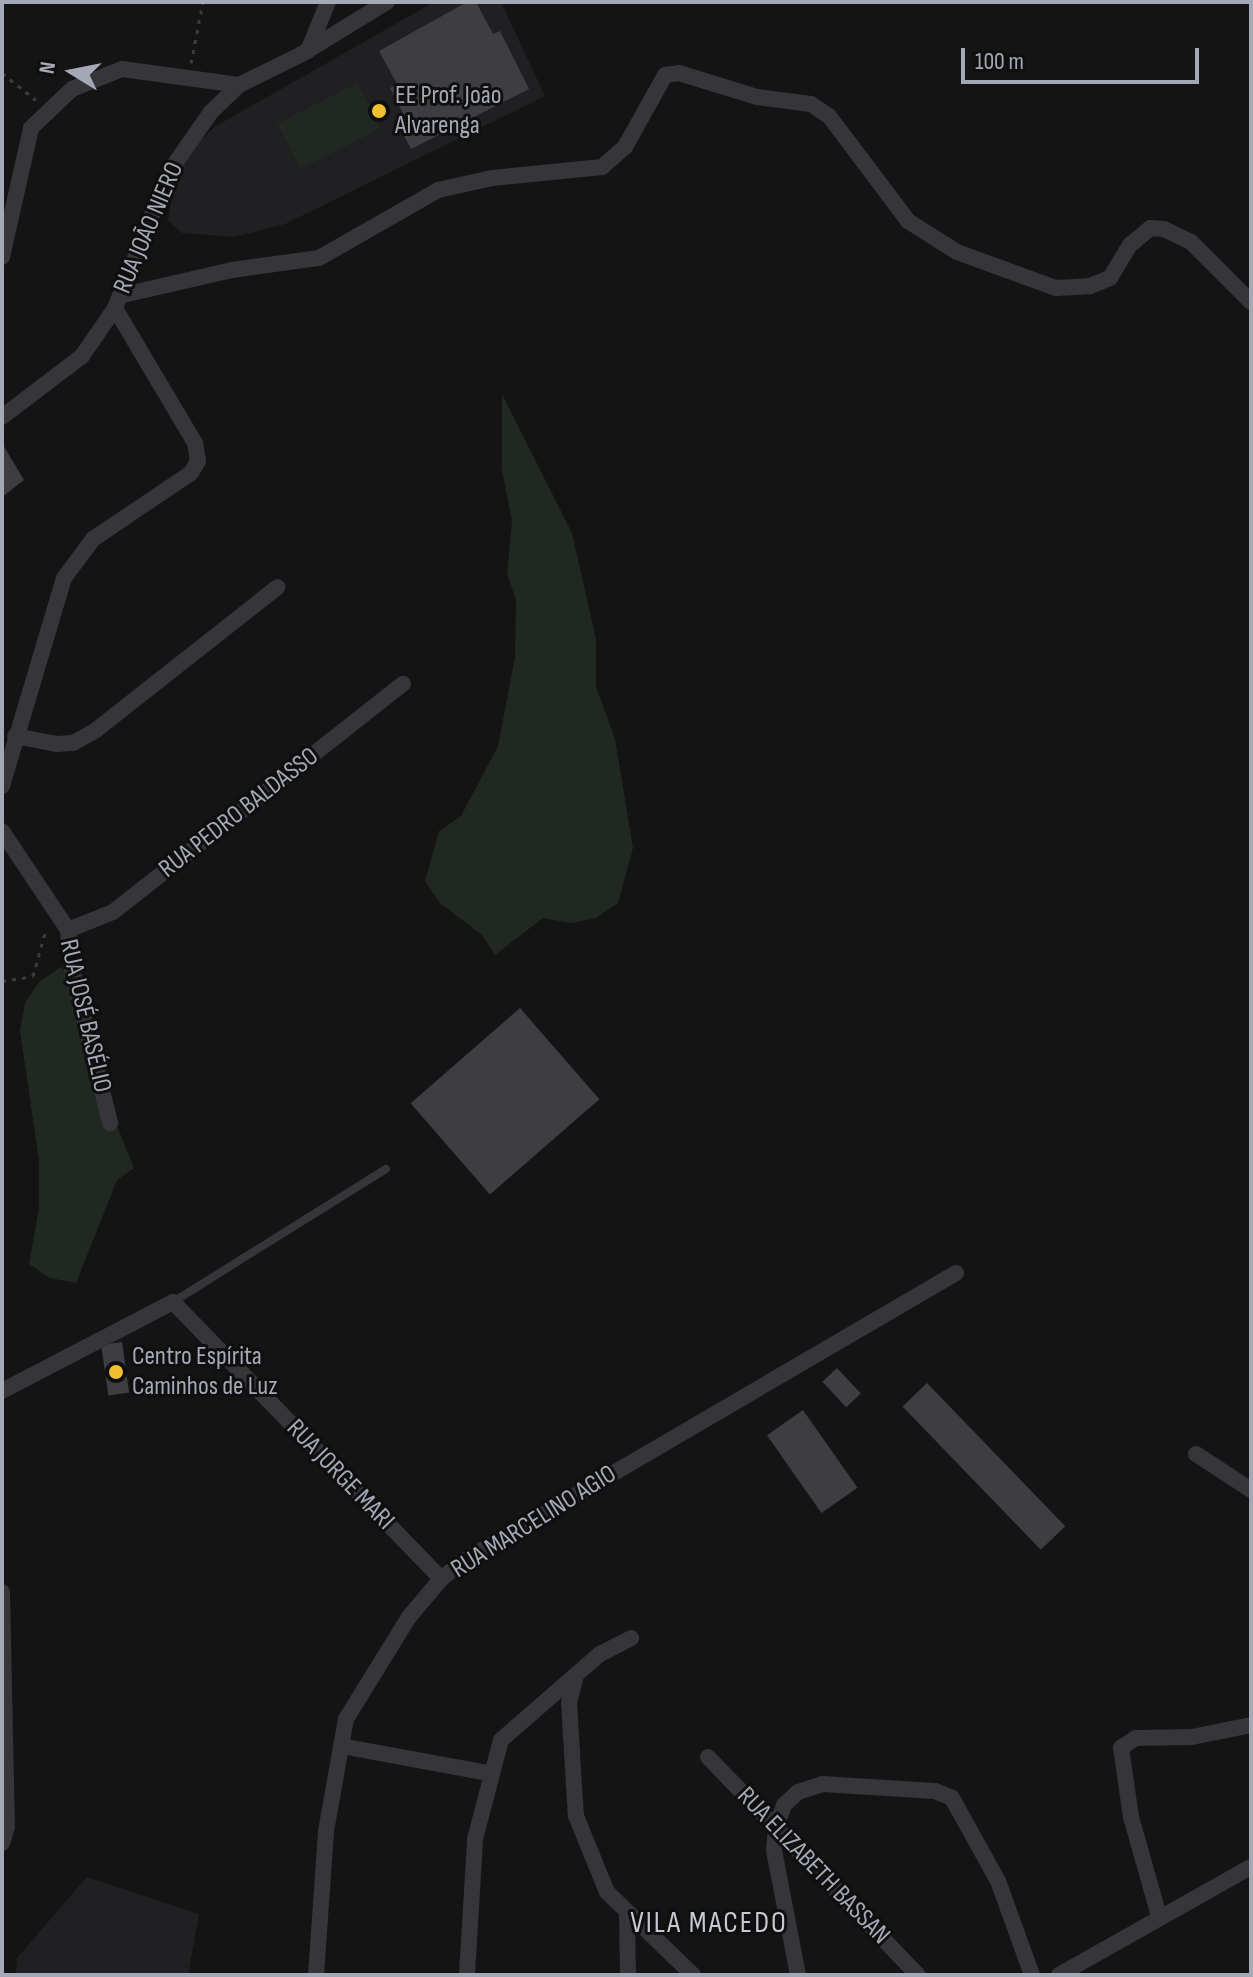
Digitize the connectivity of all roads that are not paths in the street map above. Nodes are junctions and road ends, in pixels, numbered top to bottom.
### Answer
1 (328, 2) edge
2 (386, 2) edge
3 (308, 51) junction
4 (239, 85) junction
5 (2, 257) edge
6 (119, 302) junction
7 (1251, 302) edge
8 (2, 417) edge
9 (278, 587) dead end
10 (403, 684) dead end
11 (15, 736) junction
12 (2, 786) edge
13 (2, 831) edge
14 (68, 930) junction
15 (110, 1123) dead end
16 (386, 1169) dead end
17 (956, 1273) dead end
18 (173, 1302) junction
19 (2, 1391) edge
20 (1196, 1454) dead end
21 (1251, 1490) edge
22 (441, 1579) junction
23 (2, 1592) edge
24 (631, 1638) dead end
25 (576, 1675) junction
26 (4, 1682) edge
27 (1251, 1725) edge
28 (341, 1746) junction
29 (708, 1757) dead end
30 (488, 1773) junction
31 (776, 1827) junction
32 (2, 1843) edge
33 (1251, 1867) edge
34 (627, 1913) junction
35 (1159, 1916) junction
36 (314, 1971) edge
37 (467, 1975) edge
38 (628, 1975) edge
39 (693, 1975) edge
40 (798, 1975) edge
41 (918, 1975) edge
42 (1032, 1975) edge
43 (1059, 1975) edge

1 - 3 street
2 - 3 street, RUA JOÃO NIERO
3 - 4 street, RUA JOÃO NIERO
4 - 5 street
4 - 6 street, RUA JOÃO NIERO
6 - 7 street
6 - 8 street, RUA JOÃO NIERO
6 - 11 street
9 - 11 street
10 - 14 street, RUA PEDRO BALDASSO
11 - 12 street
13 - 14 street, RUA JOSÉ BASÉLIO
14 - 15 street, RUA JOSÉ BASÉLIO
16 - 18 lane
17 - 22 street, RUA MARCELINO AGIO
18 - 19 street
18 - 22 street, RUA JORGE MARI
20 - 21 street
22 - 28 street, RUA MARCELINO AGIO
23 - 26 street
24 - 25 street
25 - 30 street
25 - 34 street
26 - 32 street
27 - 35 street
28 - 30 street
28 - 36 street, RUA MARCELINO AGIO
29 - 31 street, RUA ELIZABETH BASSAN
30 - 37 street
31 - 40 street
31 - 41 street, RUA ELIZABETH BASSAN
31 - 42 street
33 - 35 street
34 - 38 street
34 - 39 street
35 - 43 street

